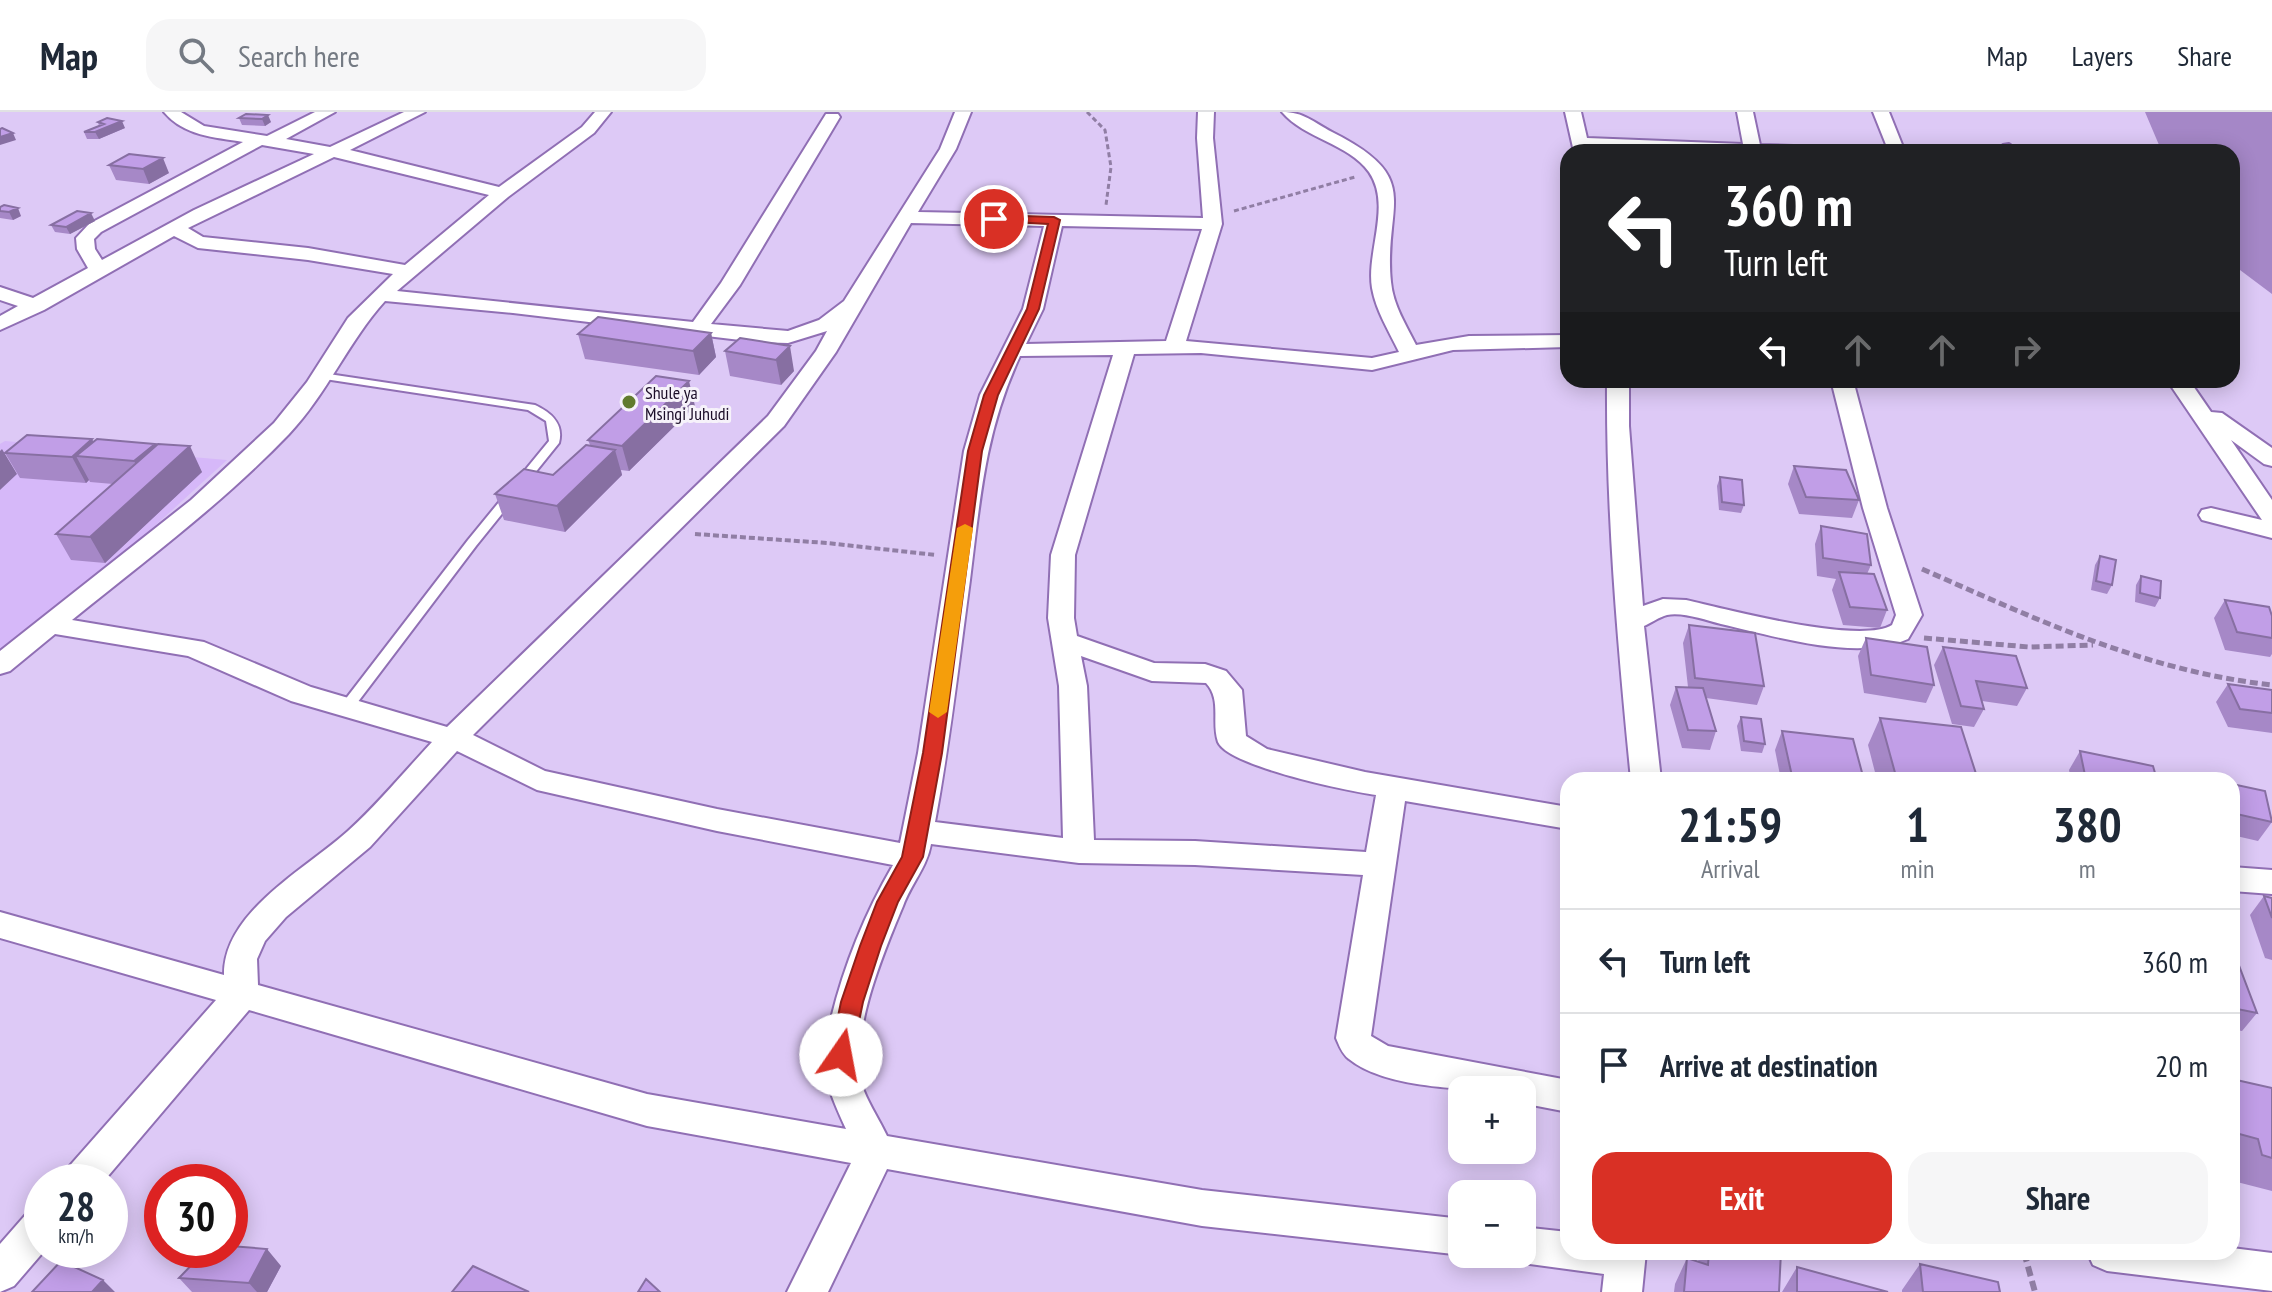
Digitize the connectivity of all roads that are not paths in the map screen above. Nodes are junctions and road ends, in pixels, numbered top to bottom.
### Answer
1 (172, 112) edge
2 (327, 112) edge
3 (417, 112) edge
4 (603, 112) edge
5 (963, 112) edge
6 (1206, 112) edge
7 (1290, 112) edge
8 (1573, 112) edge
9 (1745, 112) edge
10 (1881, 112) edge
11 (832, 117) dead end
12 (264, 140) junction
13 (1580, 144) edge
14 (1751, 144) edge
15 (1894, 144) edge
16 (336, 152) junction
17 (502, 193) junction
18 (904, 217) junction
19 (1212, 219) junction
20 (1054, 220) junction
21 (174, 228) junction
22 (99, 271) junction
23 (408, 271) junction
24 (0, 293) edge
25 (380, 295) junction
26 (851, 305) junction
27 (37, 306) junction
28 (0, 324) edge
29 (698, 329) junction
30 (1560, 341) edge
31 (1174, 347) junction
32 (1125, 348) junction
33 (1013, 350) junction
34 (1410, 354) junction
35 (322, 376) junction
36 (1618, 388) edge
37 (1843, 388) edge
38 (2184, 388) edge
39 (2199, 406) junction
40 (2272, 459) edge
41 (2211, 515) dead end
42 (2272, 517) edge
43 (2272, 531) edge
44 (1633, 621) junction
45 (50, 625) junction
46 (1065, 641) junction
47 (0, 665) edge
48 (346, 708) junction
49 (453, 738) junction
50 (1645, 772) edge
51 (1392, 787) junction
52 (1560, 817) edge
53 (915, 844) junction
54 (1079, 851) junction
55 (1378, 864) junction
56 (2240, 880) edge
57 (2272, 882) edge
58 (0, 925) edge
59 (241, 995) junction
60 (1560, 1094) edge
61 (876, 1152) junction
62 (95, 1164) edge
63 (1448, 1235) edge
64 (24, 1246) edge
65 (1536, 1247) edge
66 (1560, 1250) edge
67 (1603, 1260) edge
68 (2173, 1260) edge
69 (1625, 1267) edge
70 (2272, 1272) edge
71 (0, 1273) edge
72 (807, 1292) edge

1 - 12 street
2 - 12 street
3 - 16 street
4 - 17 street
5 - 18 street
6 - 19 street
7 - 34 street
8 - 13 street
9 - 14 street
10 - 15 street
11 - 29 street
12 - 16 street
12 - 22 street
16 - 17 street
16 - 21 street
17 - 23 street
18 - 20 street
18 - 26 street
19 - 20 street
19 - 31 street
20 - 33 street
21 - 22 street
21 - 23 street
22 - 27 street
23 - 25 street
24 - 27 street
25 - 29 street
25 - 35 street
26 - 29 street
26 - 49 street
27 - 28 street
30 - 34 street
31 - 32 street
31 - 34 street
32 - 33 street
32 - 46 street
33 - 53 street
35 - 45 street
35 - 48 lane
36 - 44 street
37 - 44 street
38 - 39 street
39 - 40 street
39 - 42 street
41 - 43 street
44 - 50 street
45 - 47 street
45 - 48 street
46 - 51 street
46 - 54 street
48 - 49 street
49 - 53 street
49 - 59 street
51 - 52 street
51 - 55 street
53 - 54 street
53 - 61 street
54 - 55 street
55 - 60 street
56 - 57 street
58 - 59 street
59 - 61 street
59 - 62 street
61 - 63 street
61 - 72 street
64 - 71 street
65 - 66 street
67 - 69 street
68 - 70 street

